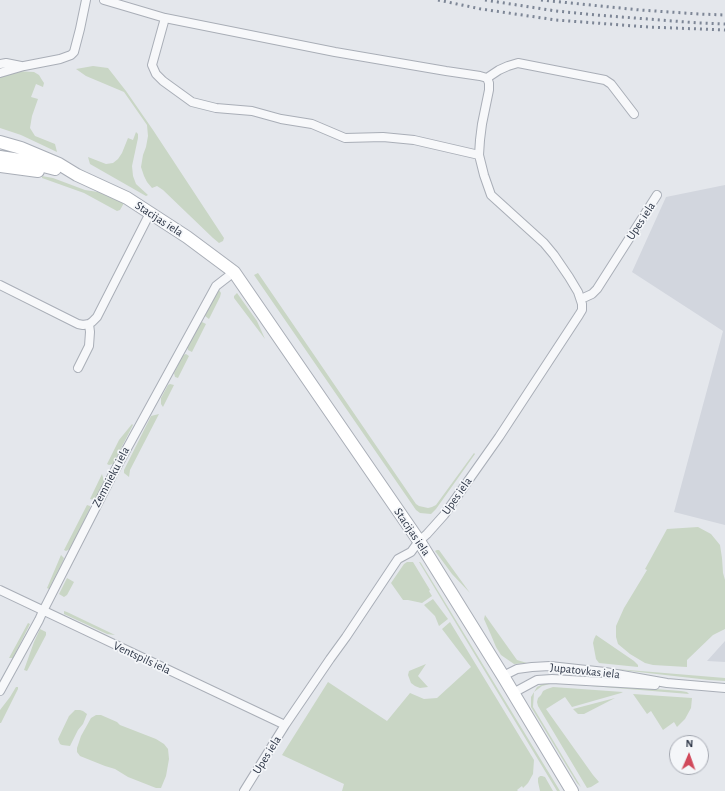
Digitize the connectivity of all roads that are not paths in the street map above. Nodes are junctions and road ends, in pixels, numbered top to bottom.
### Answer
1 (86, 0) edge
2 (104, 0) edge
3 (165, 18) junction
4 (0, 64) edge
5 (24, 66) junction
6 (0, 73) edge
7 (487, 78) junction
8 (634, 114) dead end
9 (0, 142) edge
10 (479, 155) junction
11 (0, 157) edge
12 (0, 166) edge
13 (60, 170) junction
14 (77, 175) junction
15 (657, 195) dead end
16 (150, 213) junction
17 (237, 276) junction
18 (0, 285) edge
19 (581, 299) junction
20 (89, 324) junction
21 (78, 368) dead end
22 (420, 541) junction
23 (0, 590) edge
24 (43, 611) junction
25 (585, 670) junction
26 (503, 676) junction
27 (539, 680) junction
28 (667, 683) junction
29 (725, 688) edge
30 (0, 691) edge
31 (513, 693) junction
32 (285, 725) junction
33 (244, 791) edge
34 (572, 791) edge

1 - 5 street
2 - 3 street
3 - 7 street
3 - 10 street
4 - 5 street
5 - 6 street
7 - 8 street
7 - 10 street
9 - 14 main road, Stacijas iela
10 - 19 street
11 - 13 main road, Stacijas iela
12 - 13 main road
13 - 14 main road, Stacijas iela
14 - 16 main road, Stacijas iela
15 - 19 street, Upes iela
16 - 17 main road, Stacijas iela
16 - 20 street
17 - 22 main road, Stacijas iela
17 - 24 street, Zemnieku iela
18 - 20 street
19 - 22 street, Upes iela
20 - 21 street
22 - 26 main road, Stacijas iela
22 - 32 street, Upes iela
23 - 24 street, Ventspils iela
24 - 30 street, Zemnieku iela
24 - 32 street, Ventspils iela
25 - 26 street, Jupatovkas iela
25 - 27 street
25 - 28 street, Jupatovkas iela
26 - 31 main road, Stacijas iela
27 - 28 street, Jupatovkas iela
27 - 31 street, Jupatovkas iela
28 - 29 street, Jupatovkas iela
31 - 34 main road, Stacijas iela
32 - 33 street, Upes iela

